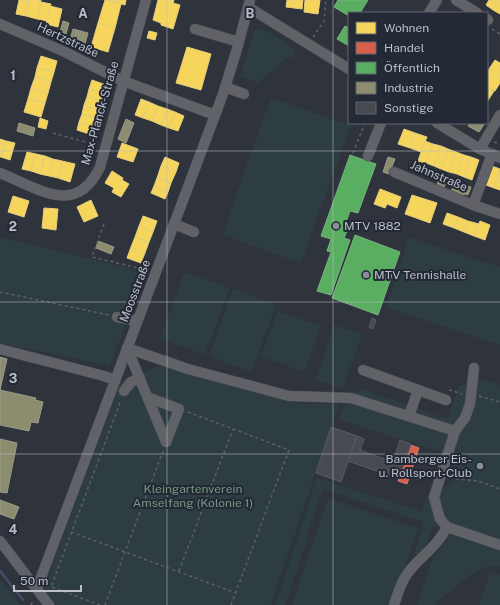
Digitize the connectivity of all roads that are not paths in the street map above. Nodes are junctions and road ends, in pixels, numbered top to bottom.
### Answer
1 (146, 0) edge
2 (437, 0) edge
3 (456, 0) edge
4 (249, 3) edge
5 (430, 12) edge
6 (475, 12) edge
7 (0, 24) edge
8 (196, 29) dead end
9 (239, 42) junction
10 (348, 67) edge
11 (124, 81) junction
12 (225, 87) junction
13 (244, 94) dead end
14 (500, 115) edge
15 (215, 116) junction
16 (381, 124) edge
17 (439, 124) edge
18 (480, 149) junction
19 (368, 156) dead end
20 (496, 156) edge
21 (394, 172) dead end
22 (0, 173) edge
23 (473, 205) junction
24 (500, 214) edge
25 (174, 224) junction
26 (194, 232) dead end
27 (117, 317) road end
28 (137, 321) junction
29 (0, 348) edge
30 (127, 348) junction
31 (474, 368) dead end
32 (363, 370) dead end
33 (140, 378) junction
34 (115, 380) junction
35 (418, 390) junction
36 (124, 391) road end
37 (147, 397) junction
38 (446, 400) dead end
39 (408, 416) junction
40 (455, 431) junction
41 (447, 527) junction
42 (0, 541) edge
43 (500, 546) edge
44 (37, 588) junction
45 (49, 605) edge
46 (394, 605) edge

1 - 11 street, Max-Planck-Straße
2 - 5 street
3 - 6 street
4 - 9 street, Moosstraße
4 - 10 street
7 - 11 street, Hertzstraße
8 - 9 street
9 - 12 street, Moosstraße
11 - 15 street, Hertzstraße
11 - 22 street, Max-Planck-Straße
12 - 13 street
12 - 15 street, Moosstraße
14 - 18 street
15 - 25 street, Moosstraße
16 - 19 street
17 - 18 street, Jahnstraße
18 - 20 street, Jahnstraße
20 - 23 street, Jahnstraße
21 - 23 street, Jahnstraße
23 - 24 street, Jahnstraße
25 - 26 street
25 - 28 street, Moosstraße
27 - 28 street
28 - 30 street, Moosstraße
29 - 34 street
30 - 33 street
30 - 34 street, Moosstraße
30 - 39 street
31 - 40 street
32 - 35 street
33 - 36 street
33 - 37 street
34 - 44 street, Moosstraße
35 - 38 street
35 - 39 street
37 - 37 street
39 - 40 street
40 - 41 street
41 - 43 street
41 - 46 street
42 - 44 street
44 - 45 street

